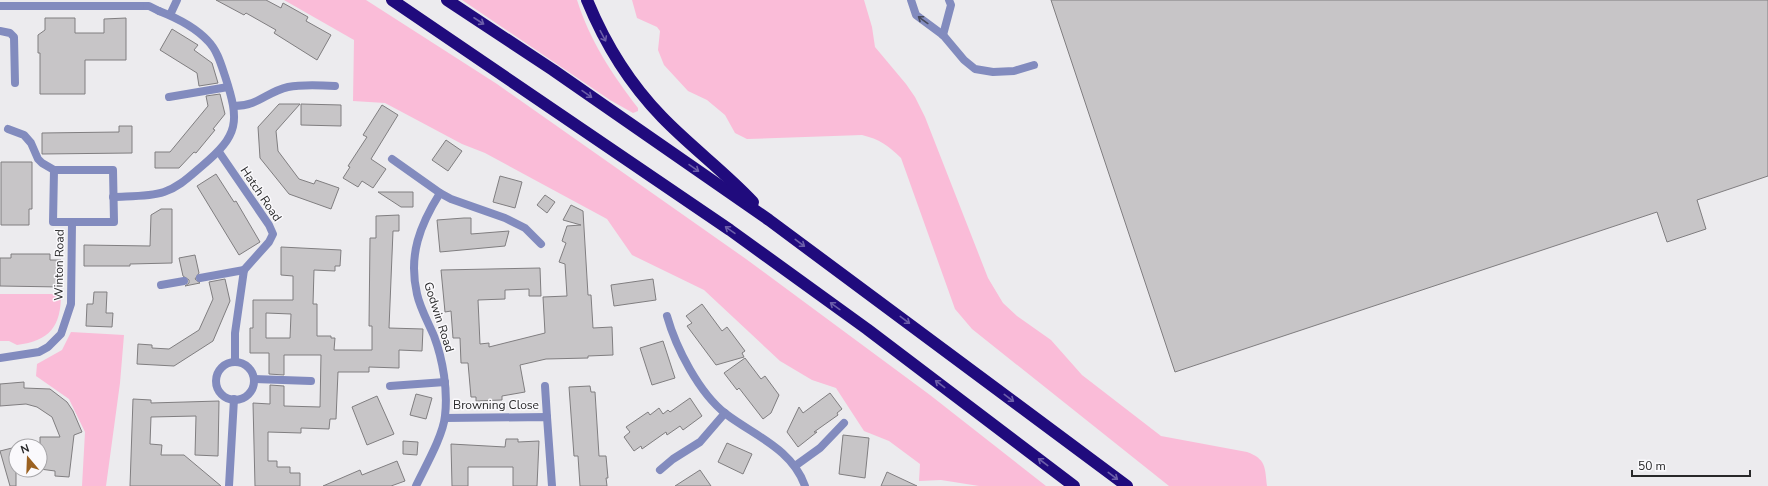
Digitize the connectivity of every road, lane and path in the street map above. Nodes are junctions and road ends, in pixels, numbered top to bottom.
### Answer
1 (177, 0) edge
2 (392, 0) edge
3 (447, 0) edge
4 (587, 0) edge
5 (911, 0) edge
6 (949, 0) edge
7 (0, 6) edge
8 (170, 15) junction
9 (0, 31) edge
10 (943, 35) junction
11 (1034, 65) dead end
12 (15, 83) dead end
13 (228, 86) junction
14 (334, 86) dead end
15 (169, 97) dead end
16 (234, 106) junction
17 (8, 130) dead end
18 (219, 152) junction
19 (392, 159) dead end
20 (54, 170) junction
21 (440, 193) junction
22 (113, 197) junction
23 (769, 220) junction
24 (72, 223) junction
25 (541, 244) dead end
26 (244, 270) junction
27 (200, 278) dead end
28 (184, 281) dead end
29 (161, 285) dead end
30 (667, 316) dead end
31 (0, 358) edge
32 (235, 362) junction
33 (254, 379) junction
34 (311, 381) dead end
35 (444, 382) junction
36 (390, 386) dead end
37 (545, 386) dead end
38 (234, 399) junction
39 (726, 413) junction
40 (547, 417) junction
41 (445, 418) junction
42 (844, 423) dead end
43 (795, 466) junction
44 (660, 470) dead end
45 (229, 486) edge
46 (416, 486) edge
47 (552, 486) edge
48 (805, 486) edge
49 (1074, 486) edge
50 (1127, 486) edge

1 - 8 street
49 -> 2 highway
3 -> 23 highway
4 -> 23 highway
10 -> 5 street
6 - 10 street
7 - 8 street
8 - 13 street
9 - 12 street
10 - 11 street
13 - 15 street
13 - 16 street
14 - 16 street
16 - 18 street
17 - 20 street
18 - 22 street
18 - 26 street, Hatch Road
19 - 21 street
20 - 22 street, Winton Road
20 - 24 street, Winton Road
21 - 25 street
21 - 35 street, Godwin Road
22 - 24 street, Winton Road
23 -> 50 highway
24 - 31 street, Winton Road
26 - 27 street
26 - 32 street
28 - 29 street
30 - 39 street
32 - 33 street
32 - 38 street
33 - 34 street
33 - 38 street
35 - 36 street
35 - 41 street, Godwin Road
37 - 40 street, Browning Close
38 - 45 street
39 - 43 street
39 - 44 street
40 - 41 street, Browning Close
40 - 47 street, Browning Close
41 - 46 street, Godwin Road
42 - 43 street
43 - 48 street

